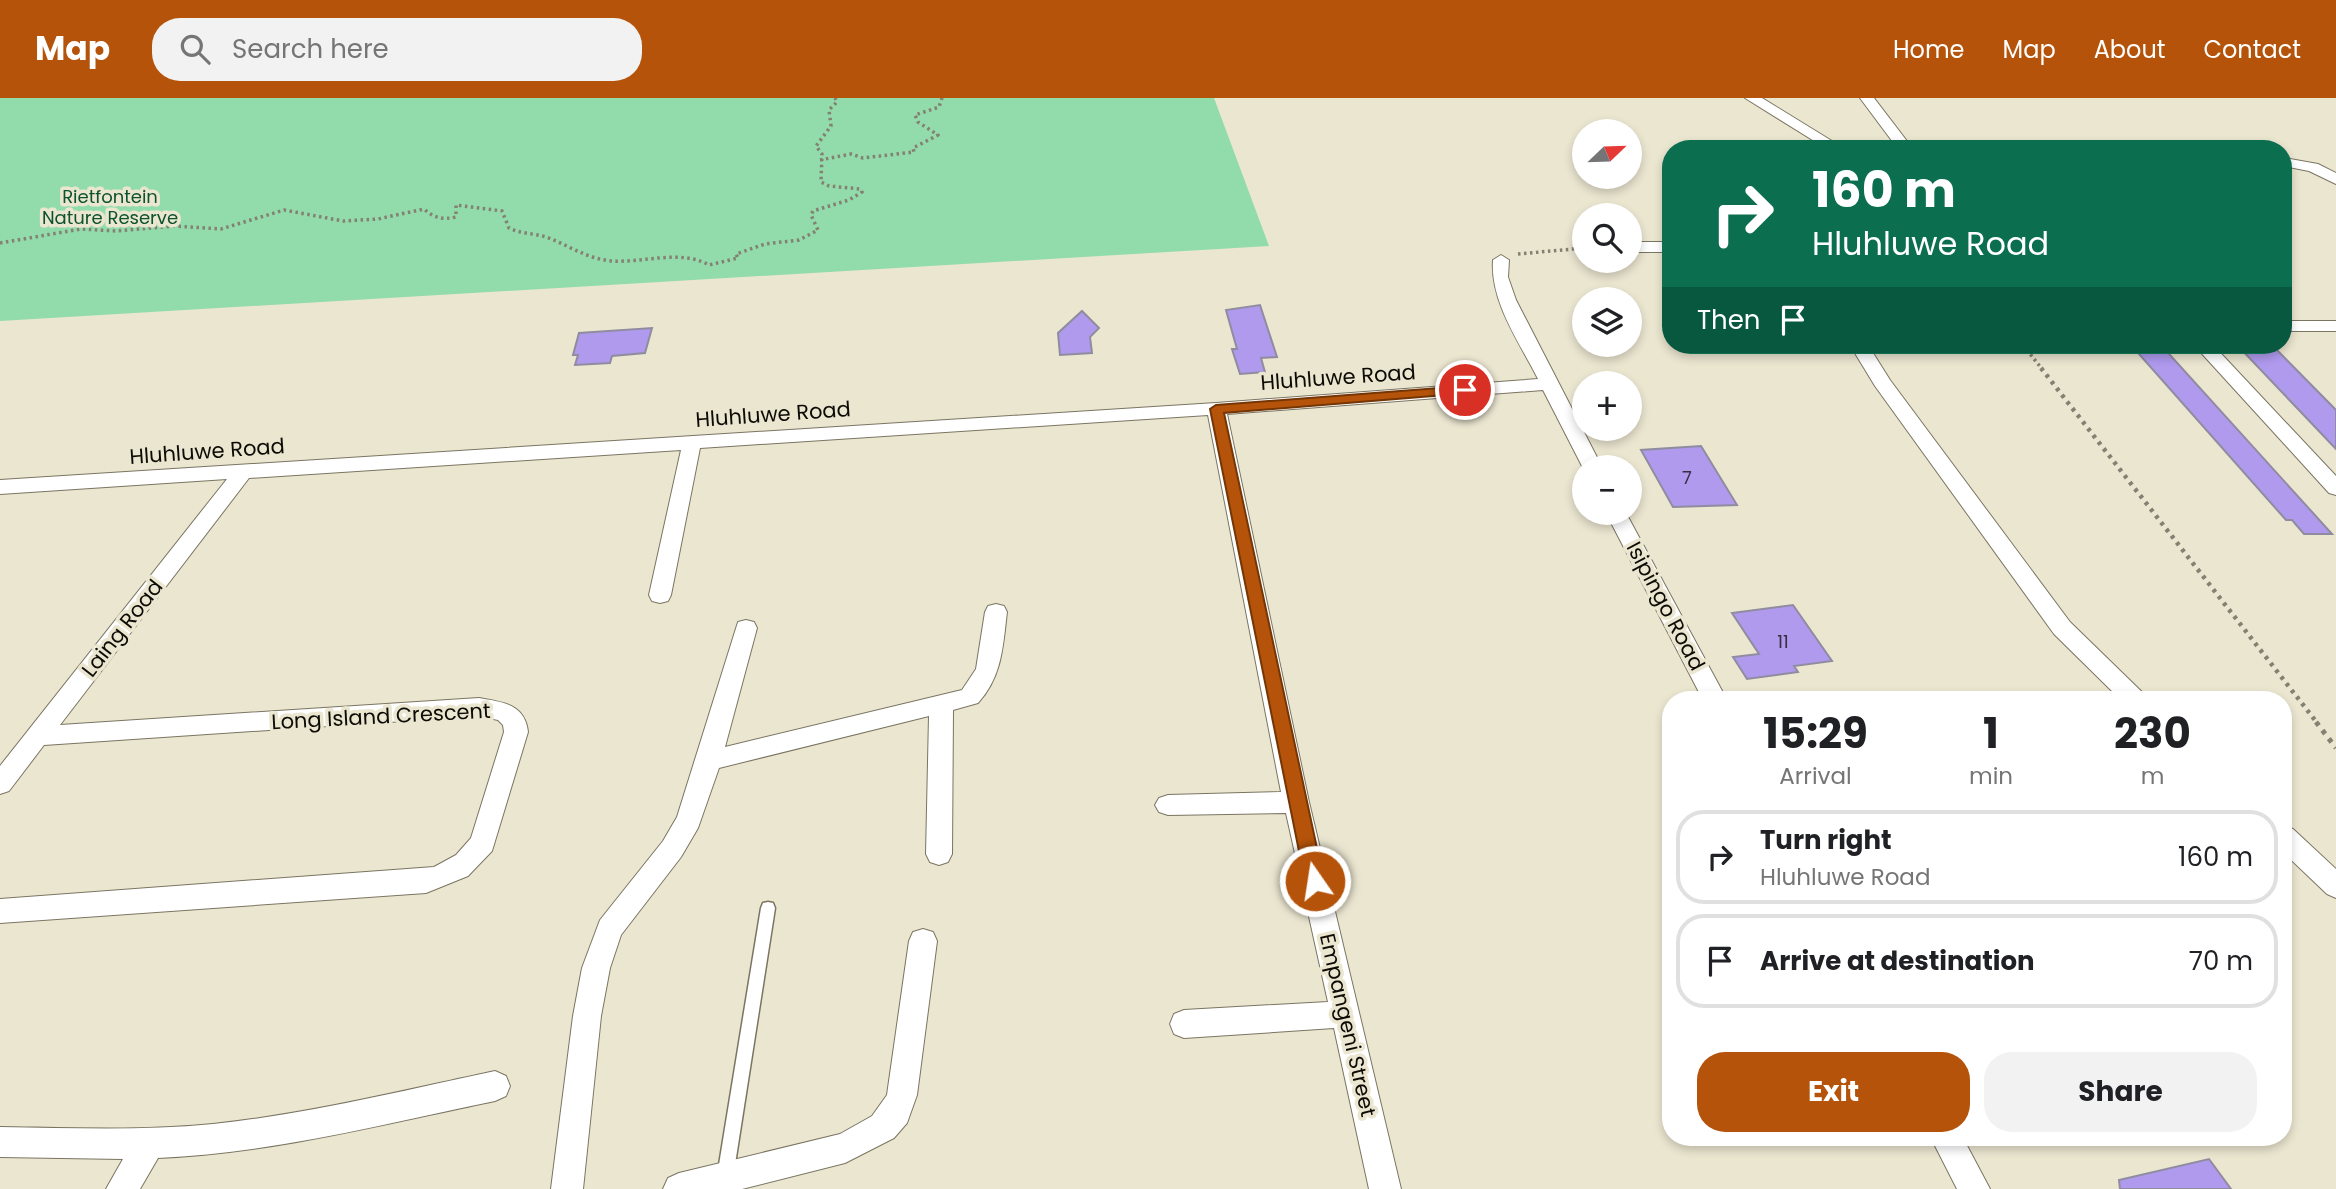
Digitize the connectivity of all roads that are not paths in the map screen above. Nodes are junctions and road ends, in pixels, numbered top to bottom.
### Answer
1 (1752, 98) edge
2 (1867, 98) edge
3 (1823, 140) edge
4 (1899, 140) edge
5 (2292, 163) edge
6 (2336, 179) edge
7 (1642, 247) edge
8 (1662, 247) edge
9 (1501, 260) road end
10 (2292, 324) edge
11 (2336, 326) edge
12 (1865, 354) edge
13 (2211, 354) edge
14 (1548, 384) junction
15 (1216, 409) junction
16 (692, 442) junction
17 (1586, 455) edge
18 (243, 472) junction
19 (0, 487) edge
20 (2336, 488) edge
21 (1622, 525) edge
22 (660, 595) dead end
23 (996, 612) dead end
24 (746, 628) dead end
25 (1710, 691) edge
26 (2127, 691) edge
27 (941, 705) junction
28 (39, 736) junction
29 (709, 761) junction
30 (0, 784) edge
31 (1296, 802) junction
32 (1168, 805) dead end
33 (2292, 845) edge
34 (939, 854) dead end
35 (2336, 886) edge
36 (768, 908) dead end
37 (0, 911) edge
38 (923, 941) dead end
39 (1345, 1014) junction
40 (1184, 1024) dead end
41 (495, 1086) dead end
42 (0, 1142) edge
43 (150, 1143) junction
44 (1951, 1146) edge
45 (725, 1177) junction
46 (122, 1189) edge
47 (567, 1189) edge
48 (679, 1189) edge
49 (1385, 1189) edge
50 (1974, 1189) edge

1 - 3 street
2 - 4 street
5 - 6 street
7 - 8 street
9 - 14 street
10 - 11 street
12 - 26 street
13 - 20 street
14 - 15 street, Hluhluwe Road
14 - 17 street
15 - 16 street, Hluhluwe Road
15 - 31 street, Empangeni Street
16 - 18 street, Hluhluwe Road
16 - 22 street
18 - 19 street, Hluhluwe Road
18 - 28 street, Laing Road
21 - 25 street, Isipingo Road
23 - 27 street
24 - 29 street
27 - 29 street
27 - 34 street
28 - 30 street, Laing Road
28 - 37 street, Long Island Crescent
29 - 47 street
31 - 32 street
31 - 39 street, Empangeni Street
33 - 35 street
36 - 45 lane
38 - 45 street
39 - 40 street
39 - 49 street, Empangeni Street
41 - 43 street
42 - 43 street
43 - 46 street
44 - 50 street
45 - 48 street

